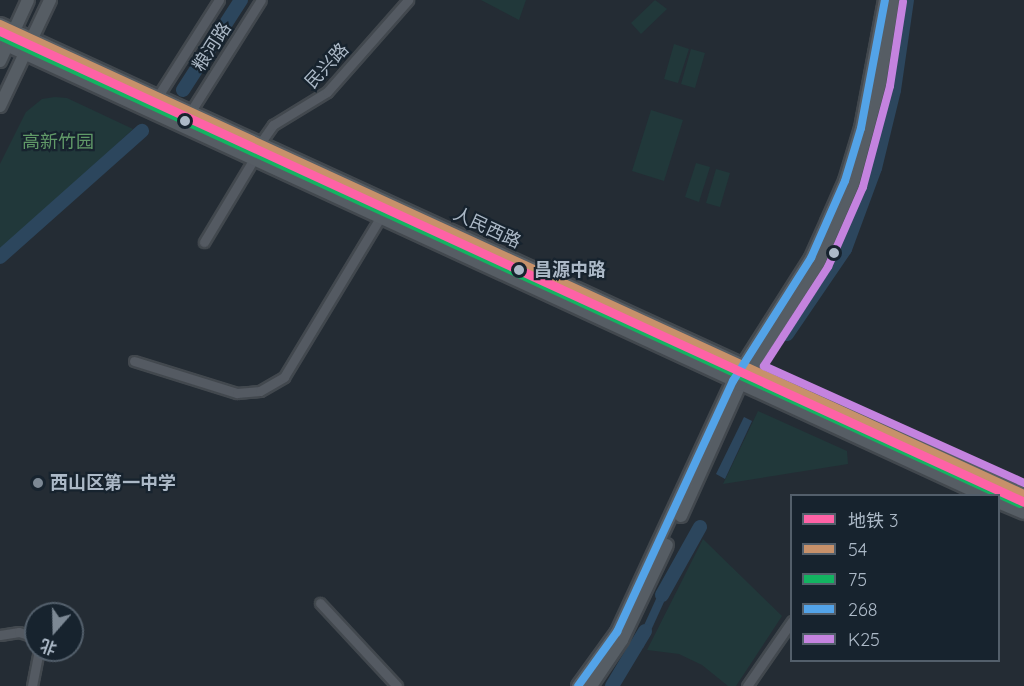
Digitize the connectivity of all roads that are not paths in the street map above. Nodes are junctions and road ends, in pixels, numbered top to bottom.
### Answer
1 (28, 0) edge
2 (50, 0) edge
3 (219, 0) edge
4 (261, 0) edge
5 (408, 0) edge
6 (885, 0) edge
7 (893, 0) edge
8 (0, 24) edge
9 (14, 31) junction
10 (32, 39) junction
11 (4, 44) edge
12 (25, 54) junction
13 (0, 62) edge
14 (158, 96) junction
15 (0, 106) edge
16 (190, 111) junction
17 (261, 142) junction
18 (255, 158) junction
19 (381, 216) junction
20 (204, 242) dead end
21 (134, 361) dead end
22 (744, 369) junction
23 (736, 383) junction
24 (983, 494) edge
25 (1024, 495) edge
26 (1000, 502) edge
27 (1024, 513) edge
28 (320, 603) dead end
29 (790, 624) edge
30 (24, 634) edge
31 (0, 635) edge
32 (37, 662) edge
33 (32, 686) edge
34 (397, 686) edge
35 (578, 686) edge
36 (591, 686) edge
37 (747, 686) edge

1 - 9 main road
2 - 10 main road
3 - 14 street
4 - 16 street, 粮河路
5 - 17 street, 民兴路
6 - 22 main road
7 - 22 main road
8 - 9 main road, 人民西路
9 - 10 main road, 人民西路
9 - 11 main road
10 - 12 main road
10 - 14 main road, 人民西路
11 - 12 main road, 人民西路
11 - 13 main road
12 - 15 main road
12 - 18 main road, 人民西路
14 - 16 main road, 人民西路
16 - 17 main road, 人民西路
17 - 22 main road, 人民西路
18 - 19 main road, 人民西路
18 - 20 street
19 - 21 street
19 - 23 main road, 人民西路
22 - 23 main road
22 - 25 main road, 人民西路
23 - 24 main road, 人民西路
23 - 35 main road
23 - 36 main road
26 - 27 main road
28 - 34 street
29 - 37 street
30 - 31 street
32 - 33 street

